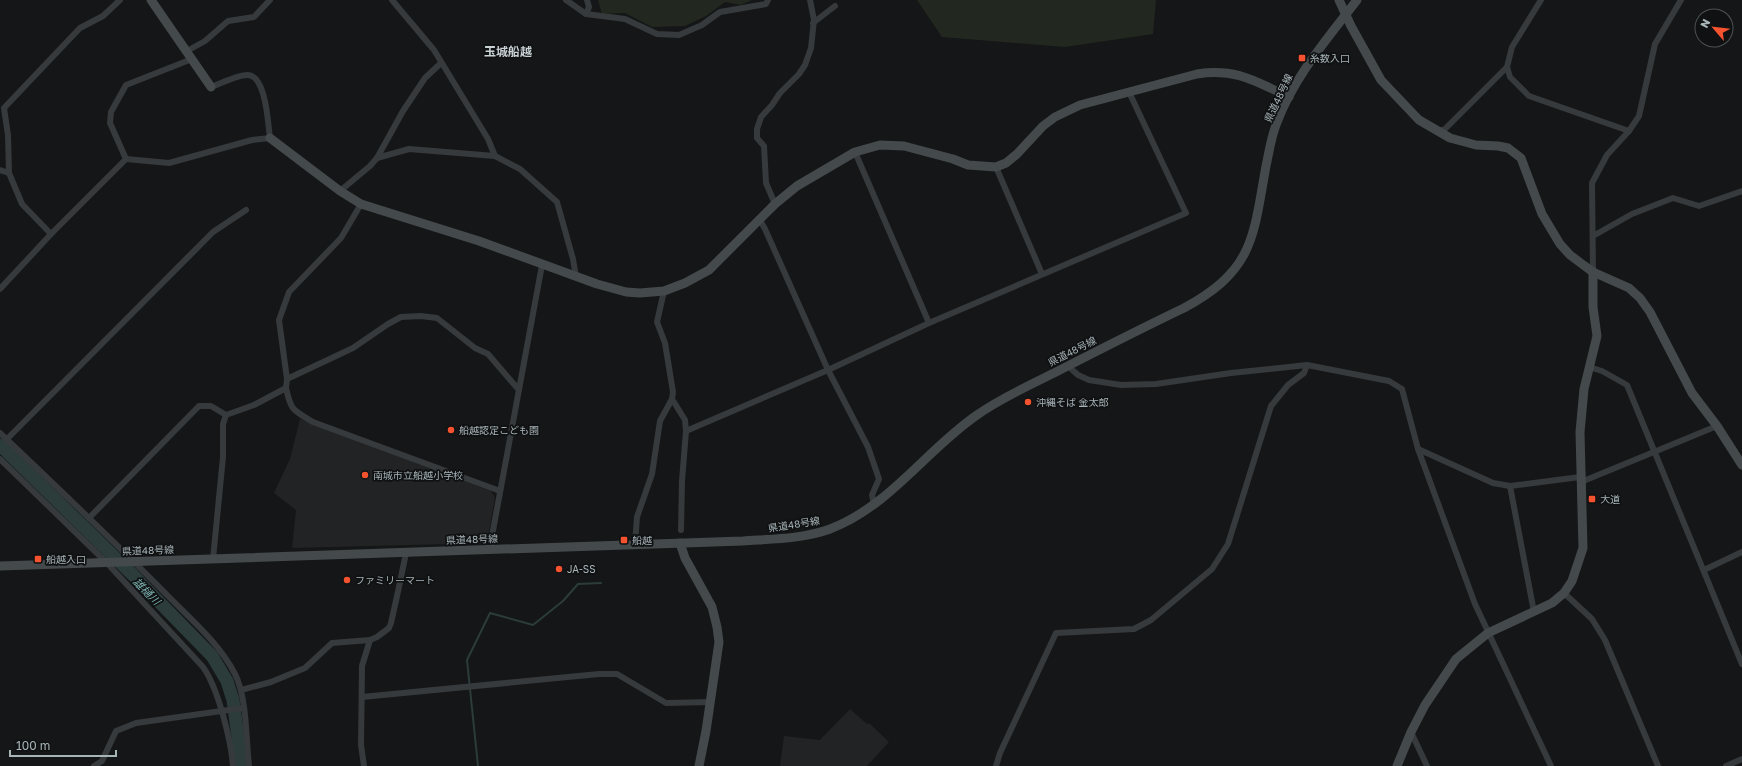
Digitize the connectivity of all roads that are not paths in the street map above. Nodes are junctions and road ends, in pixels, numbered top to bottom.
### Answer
1 (120, 0) edge
2 (150, 0) edge
3 (270, 0) edge
4 (392, 0) edge
5 (566, 0) edge
6 (587, 0) edge
7 (768, 0) edge
8 (810, 0) edge
9 (1339, 0) edge
10 (1357, 0) edge
11 (1541, 0) edge
12 (1681, 0) edge
13 (835, 6) dead end
14 (586, 14) junction
15 (1345, 15) junction
16 (813, 23) junction
17 (189, 55) junction
18 (441, 63) junction
19 (1507, 67) junction
20 (211, 87) joint
21 (1129, 92) junction
22 (1289, 97) junction
23 (1437, 130) junction
24 (1629, 131) junction
25 (270, 138) junction
26 (856, 152) junction
27 (495, 156) junction
28 (377, 158) junction
29 (126, 159) junction
30 (996, 167) junction
31 (0, 170) edge
32 (9, 173) junction
33 (340, 191) junction
34 (1742, 191) edge
35 (361, 204) junction
36 (775, 204) junction
37 (246, 210) dead end
38 (760, 220) junction
39 (51, 234) junction
40 (1593, 236) junction
41 (542, 265) junction
42 (1593, 272) junction
43 (1042, 274) junction
44 (576, 277) junction
45 (0, 288) edge
46 (664, 291) junction
47 (929, 323) junction
48 (1307, 365) junction
49 (1068, 366) junction
50 (1589, 368) junction
51 (828, 370) junction
52 (287, 379) junction
53 (286, 388) junction
54 (519, 390) junction
55 (672, 399) junction
56 (226, 415) junction
57 (1717, 426) junction
58 (686, 431) junction
59 (0, 433) edge
60 (7, 440) junction
61 (1418, 449) junction
62 (1655, 453) junction
63 (0, 459) edge
64 (1742, 465) edge
65 (1581, 479) junction
66 (1510, 486) junction
67 (500, 491) junction
68 (874, 506) junction
69 (89, 518) junction
70 (681, 530) dead end
71 (680, 543) junction
72 (635, 544) junction
73 (492, 549) junction
74 (406, 552) junction
75 (1742, 552) edge
76 (213, 559) junction
77 (108, 562) junction
78 (132, 562) junction
79 (0, 566) edge
80 (1704, 570) junction
81 (1564, 593) junction
82 (1534, 612) junction
83 (1488, 633) junction
84 (370, 640) junction
85 (1742, 664) edge
86 (242, 690) junction
87 (362, 697) junction
88 (711, 702) junction
89 (243, 708) junction
90 (221, 710) junction
91 (1410, 732) junction
92 (1742, 759) edge
93 (94, 766) edge
94 (233, 766) edge
95 (249, 766) edge
96 (364, 766) edge
97 (700, 766) edge
98 (996, 766) edge
99 (1397, 766) edge
100 (1427, 766) edge
101 (1551, 766) edge
102 (1658, 766) edge
103 (1726, 766) edge

1 - 32 street
2 - 17 street
3 - 17 street
4 - 18 street
5 - 14 street
6 - 14 street
7 - 14 street
8 - 16 street
9 - 15 street
10 - 15 street, 県道48号線
11 - 19 street
12 - 24 street
13 - 16 street
15 - 22 street, 県道48号線
15 - 23 street
16 - 36 street
17 - 20 street
17 - 29 street
18 - 27 street
18 - 28 street
19 - 23 street
19 - 24 street
20 - 25 street
21 - 22 street
21 - 30 street
21 - 43 street
22 - 49 street, 県道48号線
23 - 42 street
24 - 40 street
25 - 29 street
25 - 33 street
26 - 30 street
26 - 36 street
26 - 47 street
27 - 28 street
27 - 44 street
28 - 33 street
29 - 39 street
30 - 43 street
31 - 32 street
32 - 39 street
33 - 35 street
34 - 40 street
35 - 41 street
35 - 52 street
36 - 38 street
37 - 60 street
38 - 46 street
38 - 51 street
39 - 45 street
40 - 42 street
41 - 44 street
41 - 54 street
42 - 50 street
42 - 57 street
43 - 47 street
44 - 46 street
46 - 55 street
47 - 51 street
48 - 49 street
48 - 61 street
48 - 98 street
49 - 68 street, 県道48号線
50 - 62 street
50 - 65 street
51 - 58 street
51 - 68 street
52 - 53 street
52 - 54 street
53 - 56 street
53 - 67 street
54 - 67 street
55 - 58 street
55 - 72 street
56 - 69 street
56 - 76 street
57 - 62 street
57 - 64 street
58 - 70 street
59 - 60 street
60 - 69 street
61 - 66 street
61 - 83 street
62 - 65 street
62 - 80 street
63 - 77 street
65 - 66 street
65 - 81 street
66 - 82 street
67 - 73 street
68 - 71 street, 県道48号線
69 - 78 street
71 - 72 street, 県道48号線
71 - 88 street
72 - 73 street, 県道48号線
73 - 74 street, 県道48号線
74 - 76 street, 県道48号線
74 - 84 street
75 - 80 street
76 - 78 street, 県道48号線
77 - 78 street, 県道48号線
77 - 79 street, 県道48号線
77 - 90 street
78 - 86 street
80 - 85 street
81 - 82 street
81 - 102 street
82 - 83 street
83 - 91 street
83 - 101 street
84 - 86 street
84 - 87 street
86 - 89 street
87 - 88 street
87 - 96 street
88 - 97 street
89 - 90 street
89 - 95 street
90 - 93 street
90 - 94 street
91 - 99 street
91 - 100 street
92 - 103 street

